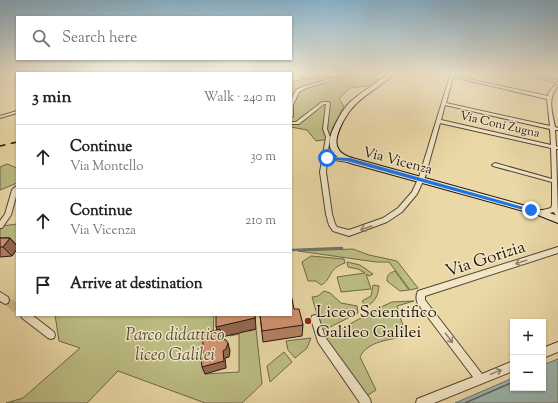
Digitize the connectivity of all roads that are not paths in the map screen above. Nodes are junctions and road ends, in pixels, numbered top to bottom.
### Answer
1 (297, 92) edge
2 (368, 92) edge
3 (448, 92) edge
4 (525, 92) edge
5 (553, 92) edge
6 (550, 98) junction
7 (444, 104) junction
8 (292, 106) edge
9 (16, 112) edge
10 (0, 116) edge
11 (438, 121) junction
12 (292, 123) edge
13 (555, 128) edge
14 (555, 147) edge
15 (330, 158) junction
16 (495, 165) dead end
17 (420, 180) junction
18 (554, 181) junction
19 (16, 189) edge
20 (555, 206) junction
21 (541, 213) junction
22 (558, 214) edge
23 (558, 220) edge
24 (0, 226) edge
25 (558, 250) edge
26 (26, 316) edge
27 (315, 319) dead end
28 (51, 335) dead end
29 (558, 347) edge
30 (546, 352) edge
31 (510, 367) edge
32 (480, 379) junction
33 (366, 403) edge
34 (421, 403) edge

1 - 8 street
2 - 15 main road
3 - 7 street
4 - 6 street
5 - 6 street
6 - 13 street
7 - 11 street
7 - 13 street
9 - 10 street
11 - 14 street, Via Coni Zugna
11 - 17 street
12 - 15 street
13 - 14 street
14 - 18 street
15 - 17 main road, Via Vicenza
17 -> 15 street
16 - 18 street
17 - 21 main road, Via Vicenza
18 - 20 street
19 - 24 street
20 - 21 street
20 - 22 street
21 - 23 main road, Via Vicenza
25 -> 32 street, Via Gorizia
26 - 28 street
27 - 33 street
29 - 30 street
32 -> 31 street
32 - 34 street

